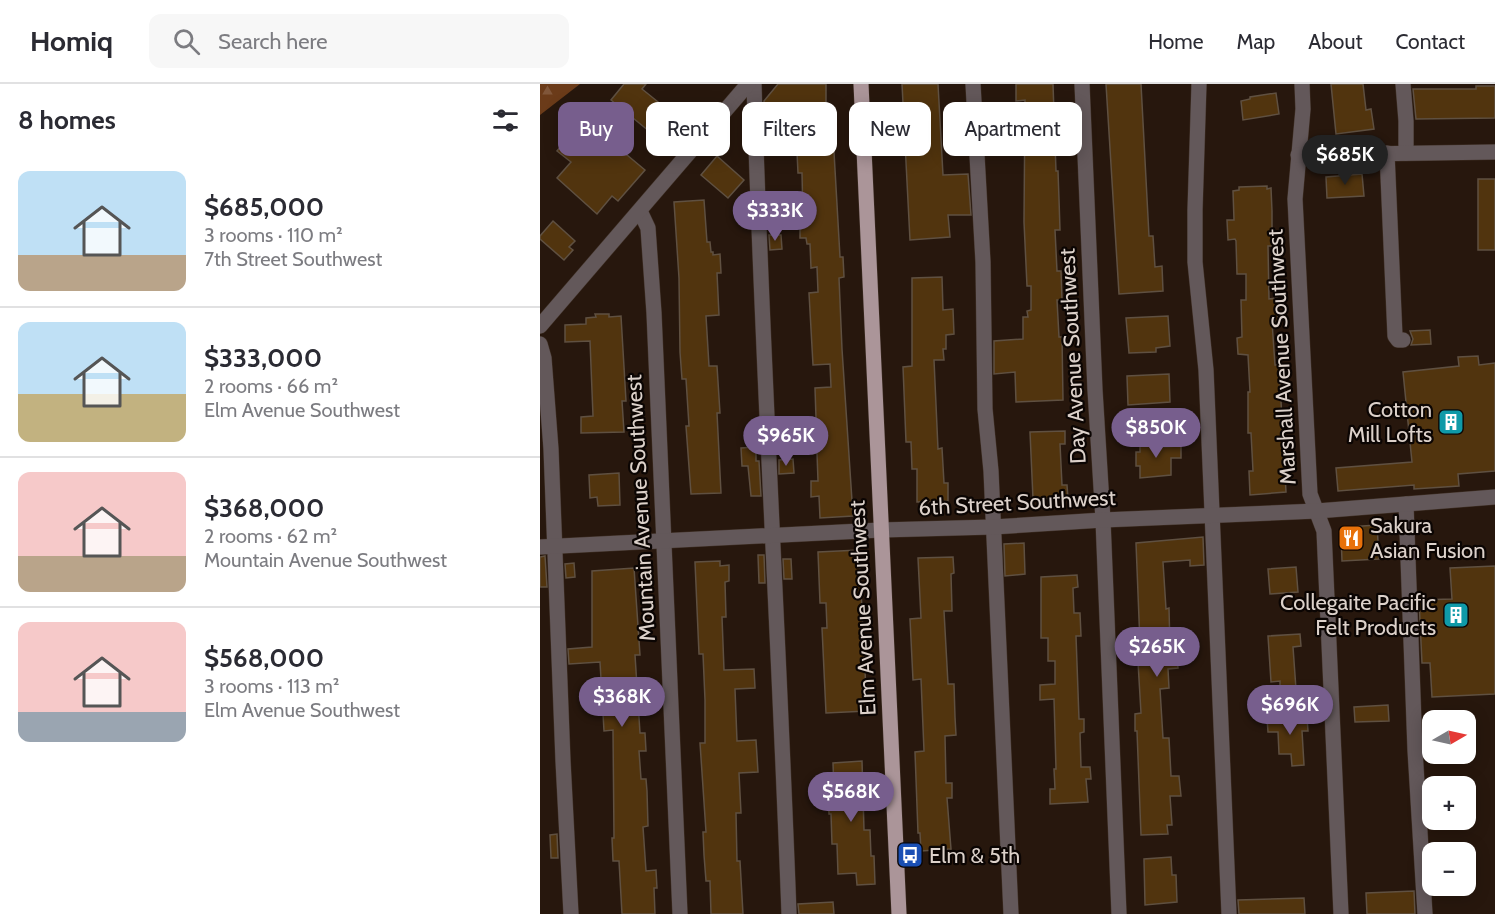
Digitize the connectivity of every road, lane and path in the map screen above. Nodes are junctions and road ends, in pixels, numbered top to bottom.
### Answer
1 (748, 84) edge
2 (754, 84) edge
3 (861, 84) edge
4 (972, 84) edge
5 (1082, 84) edge
6 (1198, 84) edge
7 (1302, 84) edge
8 (1403, 84) edge
9 (1495, 152) edge
10 (1387, 153) junction
11 (1406, 153) junction
12 (1298, 155) junction
13 (640, 211) junction
14 (540, 326) edge
15 (1403, 340) dead end
16 (540, 344) edge
17 (1495, 497) edge
18 (1406, 504) junction
19 (1317, 512) junction
20 (1211, 515) junction
21 (1103, 520) junction
22 (993, 527) junction
23 (880, 530) junction
24 (773, 537) junction
25 (663, 542) junction
26 (547, 547) edge
27 (571, 914) edge
28 (680, 914) edge
29 (789, 914) edge
30 (899, 914) edge
31 (1011, 914) edge
32 (1119, 914) edge
33 (1229, 914) edge
34 (1341, 914) edge
35 (1425, 914) edge

1 - 13 street
2 - 24 street
3 - 23 main road, Elm Avenue Southwest
4 - 22 street
5 - 21 street, Day Avenue Southwest
6 - 20 street
7 - 12 street, Marshall Avenue Southwest
8 - 11 street
9 - 11 street
10 - 11 street
10 - 12 street
10 - 15 street
12 - 19 street, Marshall Avenue Southwest
13 - 14 street
13 - 25 street, Mountain Avenue Southwest
16 - 26 street
17 - 18 street, 6th Street Southwest
18 - 19 street, 6th Street Southwest
18 - 35 street
19 - 20 street, 6th Street Southwest
19 - 34 street, Marshall Avenue Southwest
20 - 21 street, 6th Street Southwest
20 - 33 street
21 - 22 street, 6th Street Southwest
21 - 32 street, Day Avenue Southwest
22 - 23 street, 6th Street Southwest
22 - 31 street
23 - 24 street, 6th Street Southwest
23 - 30 main road, Elm Avenue Southwest
24 - 25 street, 6th Street Southwest
24 - 29 street
25 - 26 street, 6th Street Southwest
25 - 28 street, Mountain Avenue Southwest
26 - 27 street

